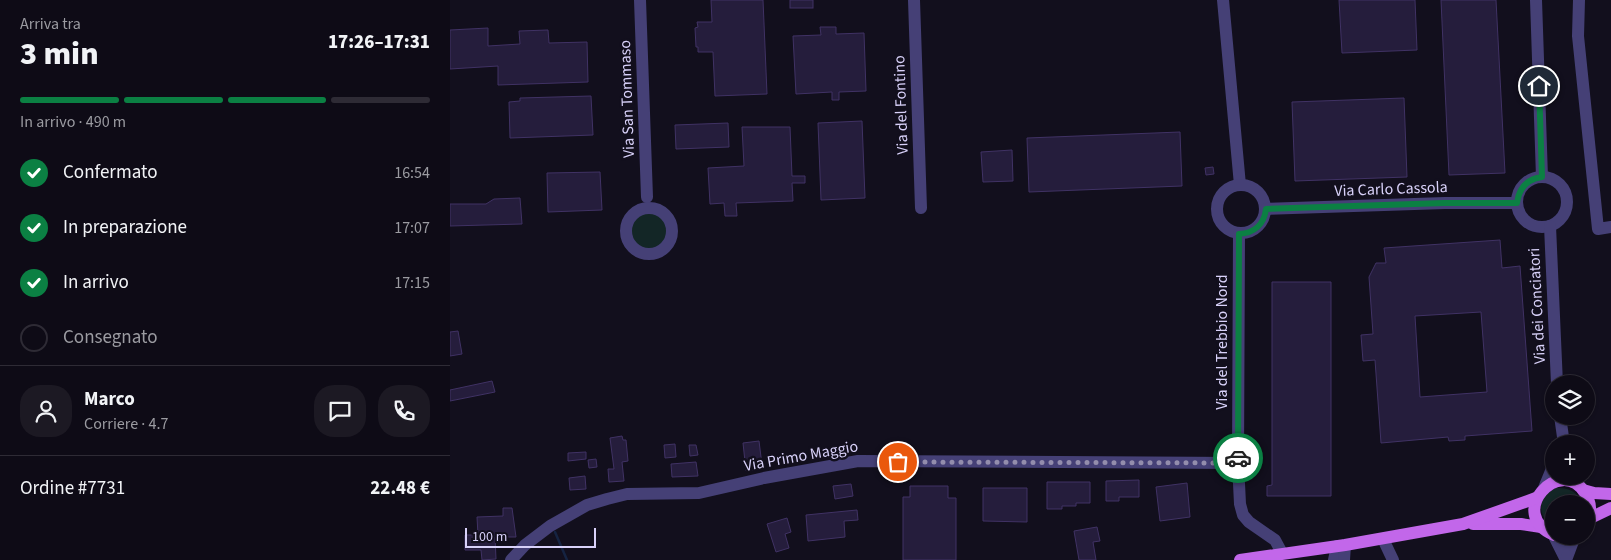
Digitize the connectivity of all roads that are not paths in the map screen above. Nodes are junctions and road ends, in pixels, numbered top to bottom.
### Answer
1 (640, 0) edge
2 (914, 0) edge
3 (1223, 0) edge
4 (1536, 0) edge
5 (1580, 0) edge
6 (1542, 177) junction
7 (1240, 185) junction
8 (647, 197) junction
9 (1517, 203) junction
10 (656, 208) junction
11 (921, 208) dead end
12 (640, 209) junction
13 (1266, 209) junction
14 (1550, 226) junction
15 (1611, 227) edge
16 (1239, 234) junction
17 (1558, 375) edge
18 (1238, 463) junction
19 (1545, 483) edge
20 (1551, 485) edge
21 (1580, 485) edge
22 (1540, 493) junction
23 (1611, 494) edge
24 (1611, 508) edge
25 (1595, 517) edge
26 (1463, 524) junction
27 (1541, 527) junction
28 (1545, 530) edge
29 (1383, 538) junction
30 (1558, 545) edge
31 (1572, 545) edge
32 (1341, 546) junction
33 (1282, 553) junction
34 (511, 560) edge
35 (1240, 560) edge
36 (1334, 560) edge
37 (1344, 560) edge
38 (1393, 560) edge
39 (1566, 560) edge

1 - 8 street, Via San Tommaso
2 - 11 street, Via del Fontino
3 - 7 street
4 - 6 street
5 - 15 street
6 - 9 street
6 - 14 street, Via dei Conciatori
7 - 13 street
7 - 16 street
8 - 10 street
8 - 12 street
9 - 13 street, Via Carlo Cassola
9 - 14 street, Via dei Conciatori
10 - 12 street
10 - 12 street
13 - 16 street
14 - 17 street, Via dei Conciatori
16 - 18 street, Via del Trebbio Nord
18 - 33 street, Via del Trebbio Nord
18 - 34 street, Via Primo Maggio
19 - 22 street
20 - 22 main road
21 - 23 main road
22 - 26 main road
22 - 27 main road
24 - 25 main road
26 - 27 main road
26 - 29 main road
27 - 28 main road
29 - 32 main road
29 - 38 street
30 - 39 street
31 - 39 street
32 - 33 main road
32 - 36 street
32 - 37 street
33 - 35 main road

